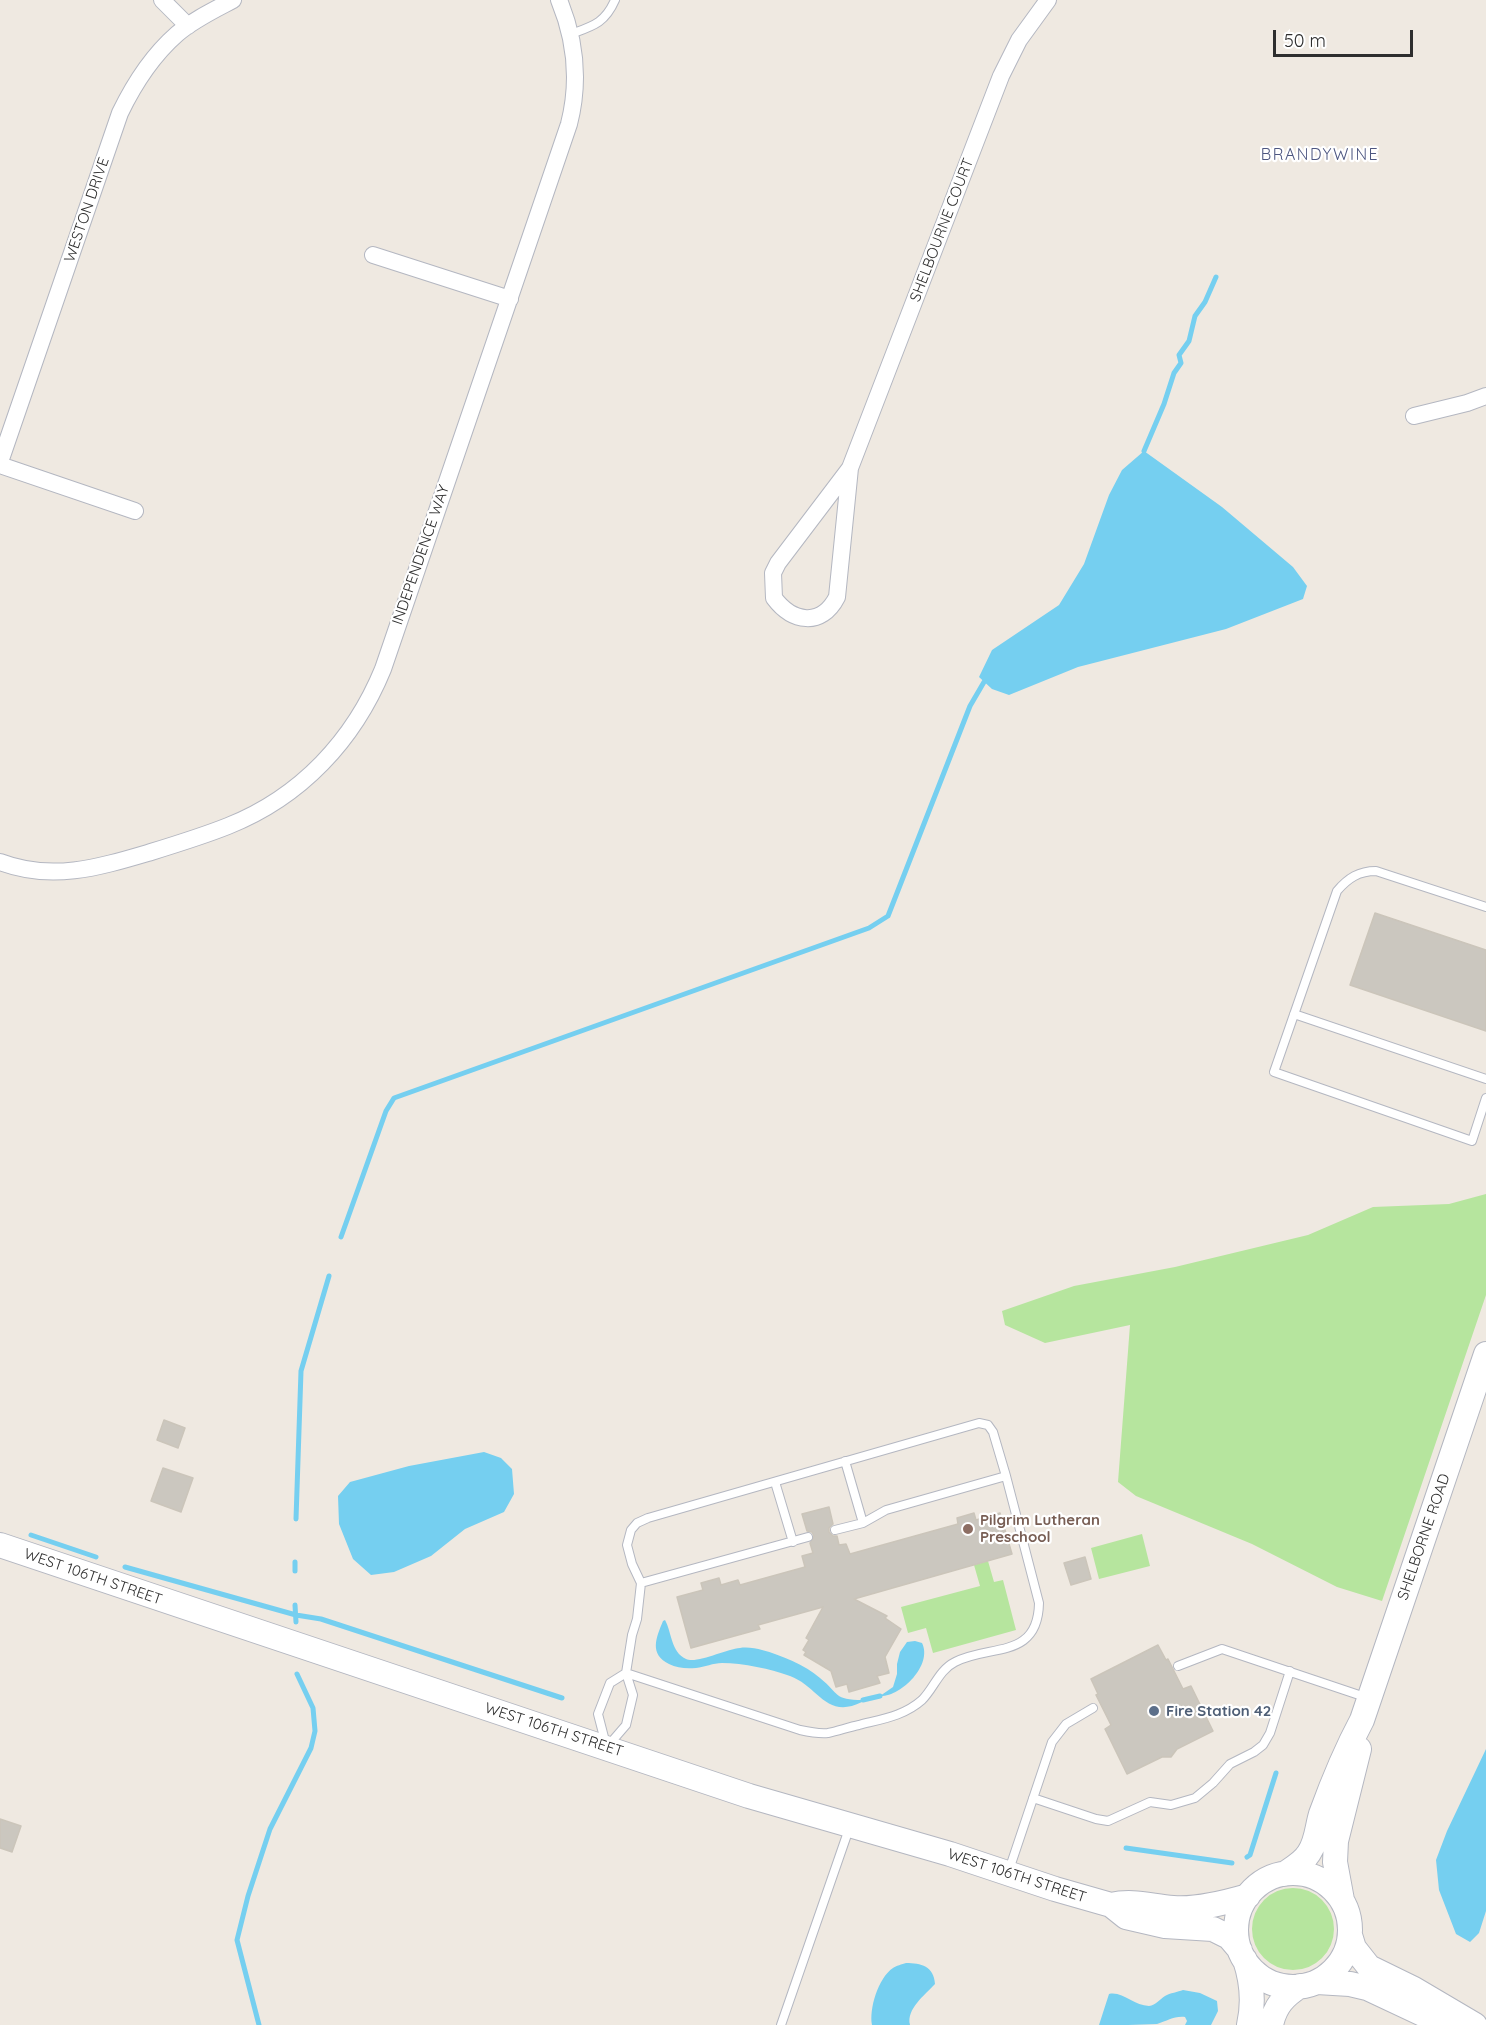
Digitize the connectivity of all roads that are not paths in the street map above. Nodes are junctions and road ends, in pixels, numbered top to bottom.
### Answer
1 (162, 0) edge
2 (233, 0) edge
3 (559, 0) edge
4 (615, 0) edge
5 (1048, 0) edge
6 (188, 26) junction
7 (571, 34) junction
8 (373, 255) dead end
9 (510, 299) junction
10 (1486, 396) edge
11 (1414, 416) dead end
12 (0, 464) edge
13 (850, 468) junction
14 (135, 511) dead end
15 (0, 862) edge
16 (1486, 907) edge
17 (1294, 1014) junction
18 (1486, 1078) edge
19 (1486, 1098) edge
20 (1486, 1354) edge
21 (844, 1461) junction
22 (1006, 1476) junction
23 (775, 1482) junction
24 (863, 1522) junction
25 (835, 1530) dead end
26 (808, 1537) dead end
27 (793, 1542) junction
28 (0, 1545) edge
29 (641, 1583) junction
30 (1178, 1666) dead end
31 (1290, 1671) junction
32 (626, 1673) junction
33 (1093, 1708) dead end
34 (1366, 1709) junction
35 (606, 1748) junction
36 (1033, 1798) junction
37 (851, 1826) junction
38 (1007, 1873) junction
39 (1284, 1874) junction
40 (1248, 1896) junction
41 (1342, 1900) junction
42 (1111, 1905) junction
43 (1350, 1935) junction
44 (1242, 1955) junction
45 (1308, 1984) junction
46 (781, 2025) edge
47 (1249, 2025) edge
48 (1271, 2025) edge
49 (1446, 2025) edge
50 (1475, 2025) edge

1 - 6 street
2 - 6 street, WESTON DRIVE
3 - 7 street, INDEPENDENCE WAY
4 - 7 lane
5 - 13 street, SHELBOURNE COURT
6 - 12 street, WESTON DRIVE
7 - 9 street, INDEPENDENCE WAY
8 - 9 street
9 - 15 street, INDEPENDENCE WAY
10 - 11 street
12 - 14 street
13 - 13 street, SHELBOURNE COURT
16 - 17 lane
17 - 18 lane
17 - 19 lane
20 - 34 street, SHELBORNE ROAD
21 - 22 lane
21 - 23 lane
21 - 24 lane
22 - 24 lane
22 - 32 lane
23 - 27 lane
23 - 29 lane
24 - 25 lane
26 - 27 lane
27 - 29 lane
28 - 35 street, WEST 106TH STREET
29 - 32 lane
30 - 31 lane
31 - 34 lane
31 - 36 lane
32 - 35 lane
32 - 35 lane
33 - 36 lane
34 - 39 street, SHELBORNE ROAD
34 - 41 street, SHELBORNE ROAD
35 - 37 street, WEST 106TH STREET
36 - 38 lane
37 - 38 street, WEST 106TH STREET
37 - 46 lane
38 - 42 street, WEST 106TH STREET
39 - 40 street
39 - 41 street
40 - 42 street, WEST 106TH STREET
40 - 44 street
41 - 43 street
42 - 44 street, WEST 106TH STREET
43 - 45 street
43 - 50 street
44 - 45 street
44 - 47 street
45 - 48 street
45 - 49 street

